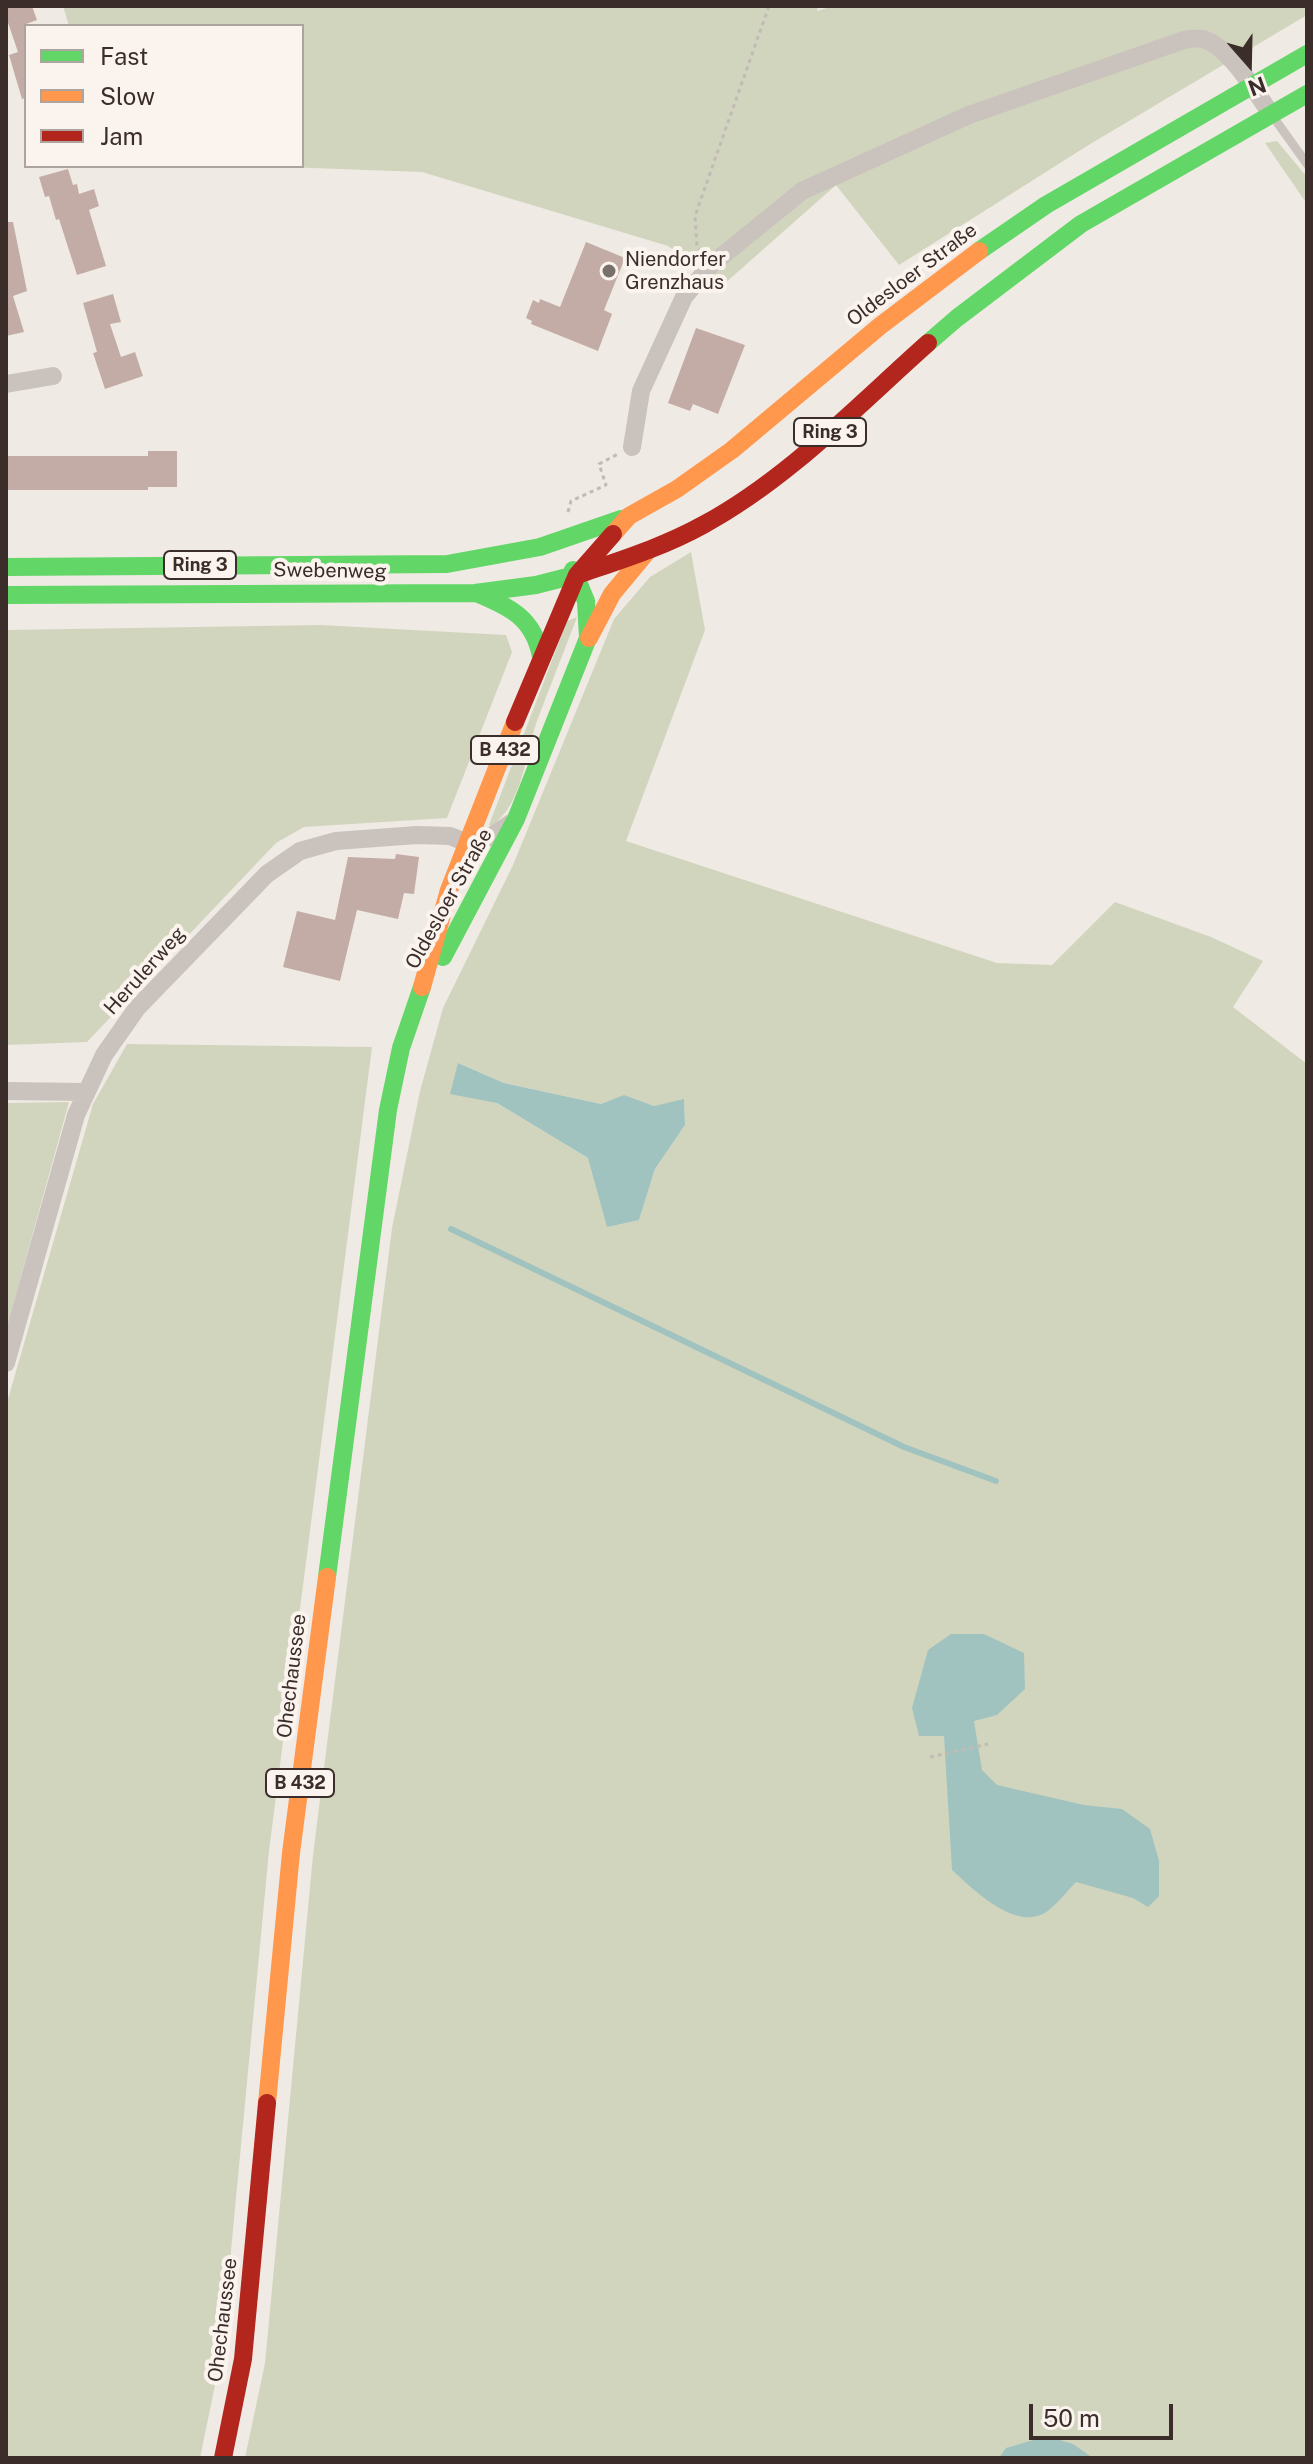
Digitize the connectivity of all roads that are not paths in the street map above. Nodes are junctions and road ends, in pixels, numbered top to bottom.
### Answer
1 (1307, 54) edge
2 (1252, 86) junction
3 (1307, 94) edge
4 (1271, 114) junction
5 (1307, 164) edge
6 (53, 376) dead end
7 (6, 384) edge
8 (632, 447) road end
9 (629, 516) junction
10 (540, 547) junction
11 (648, 551) junction
12 (6, 567) edge
13 (577, 575) junction
14 (475, 593) junction
15 (6, 595) edge
16 (588, 638) junction
17 (541, 657) junction
18 (516, 819) junction
19 (468, 843) junction
20 (480, 889) junction
21 (419, 999) junction
22 (6, 1091) edge
23 (86, 1092) junction
24 (6, 1363) edge
25 (223, 2458) edge

1 - 2 main road, Oldesloer Straße / Ring 3
2 - 4 street
2 - 8 street
2 - 9 main road, Oldesloer Straße / Ring 3
3 - 4 main road, Ring 3
4 - 5 lane
4 - 11 main road, Ring 3
6 - 7 street
9 - 10 main road, Swebenweg / Ring 3
9 - 13 main road, Oldesloer Straße / B 432
10 - 12 main road, Swebenweg / Ring 3
10 - 13 main road
11 - 13 main road, Swebenweg / Ring 3
11 - 16 main road, B 432
13 - 14 main road, Swebenweg / Ring 3
13 - 16 main road, Oldesloer Straße
13 - 17 main road, Oldesloer Straße / B 432
14 - 15 main road, Swebenweg / Ring 3
14 - 17 main road
16 - 18 main road, Oldesloer Straße / B 432
17 - 19 main road, Oldesloer Straße / B 432
18 - 19 street
18 - 20 main road, Oldesloer Straße / B 432
19 - 20 street
19 - 21 main road, Oldesloer Straße / B 432
19 - 23 street, Herulerweg
20 - 21 main road, Oldesloer Straße / B 432
21 - 25 main road, Ohechaussee / B 432
22 - 23 street
23 - 24 street, Herulerweg

